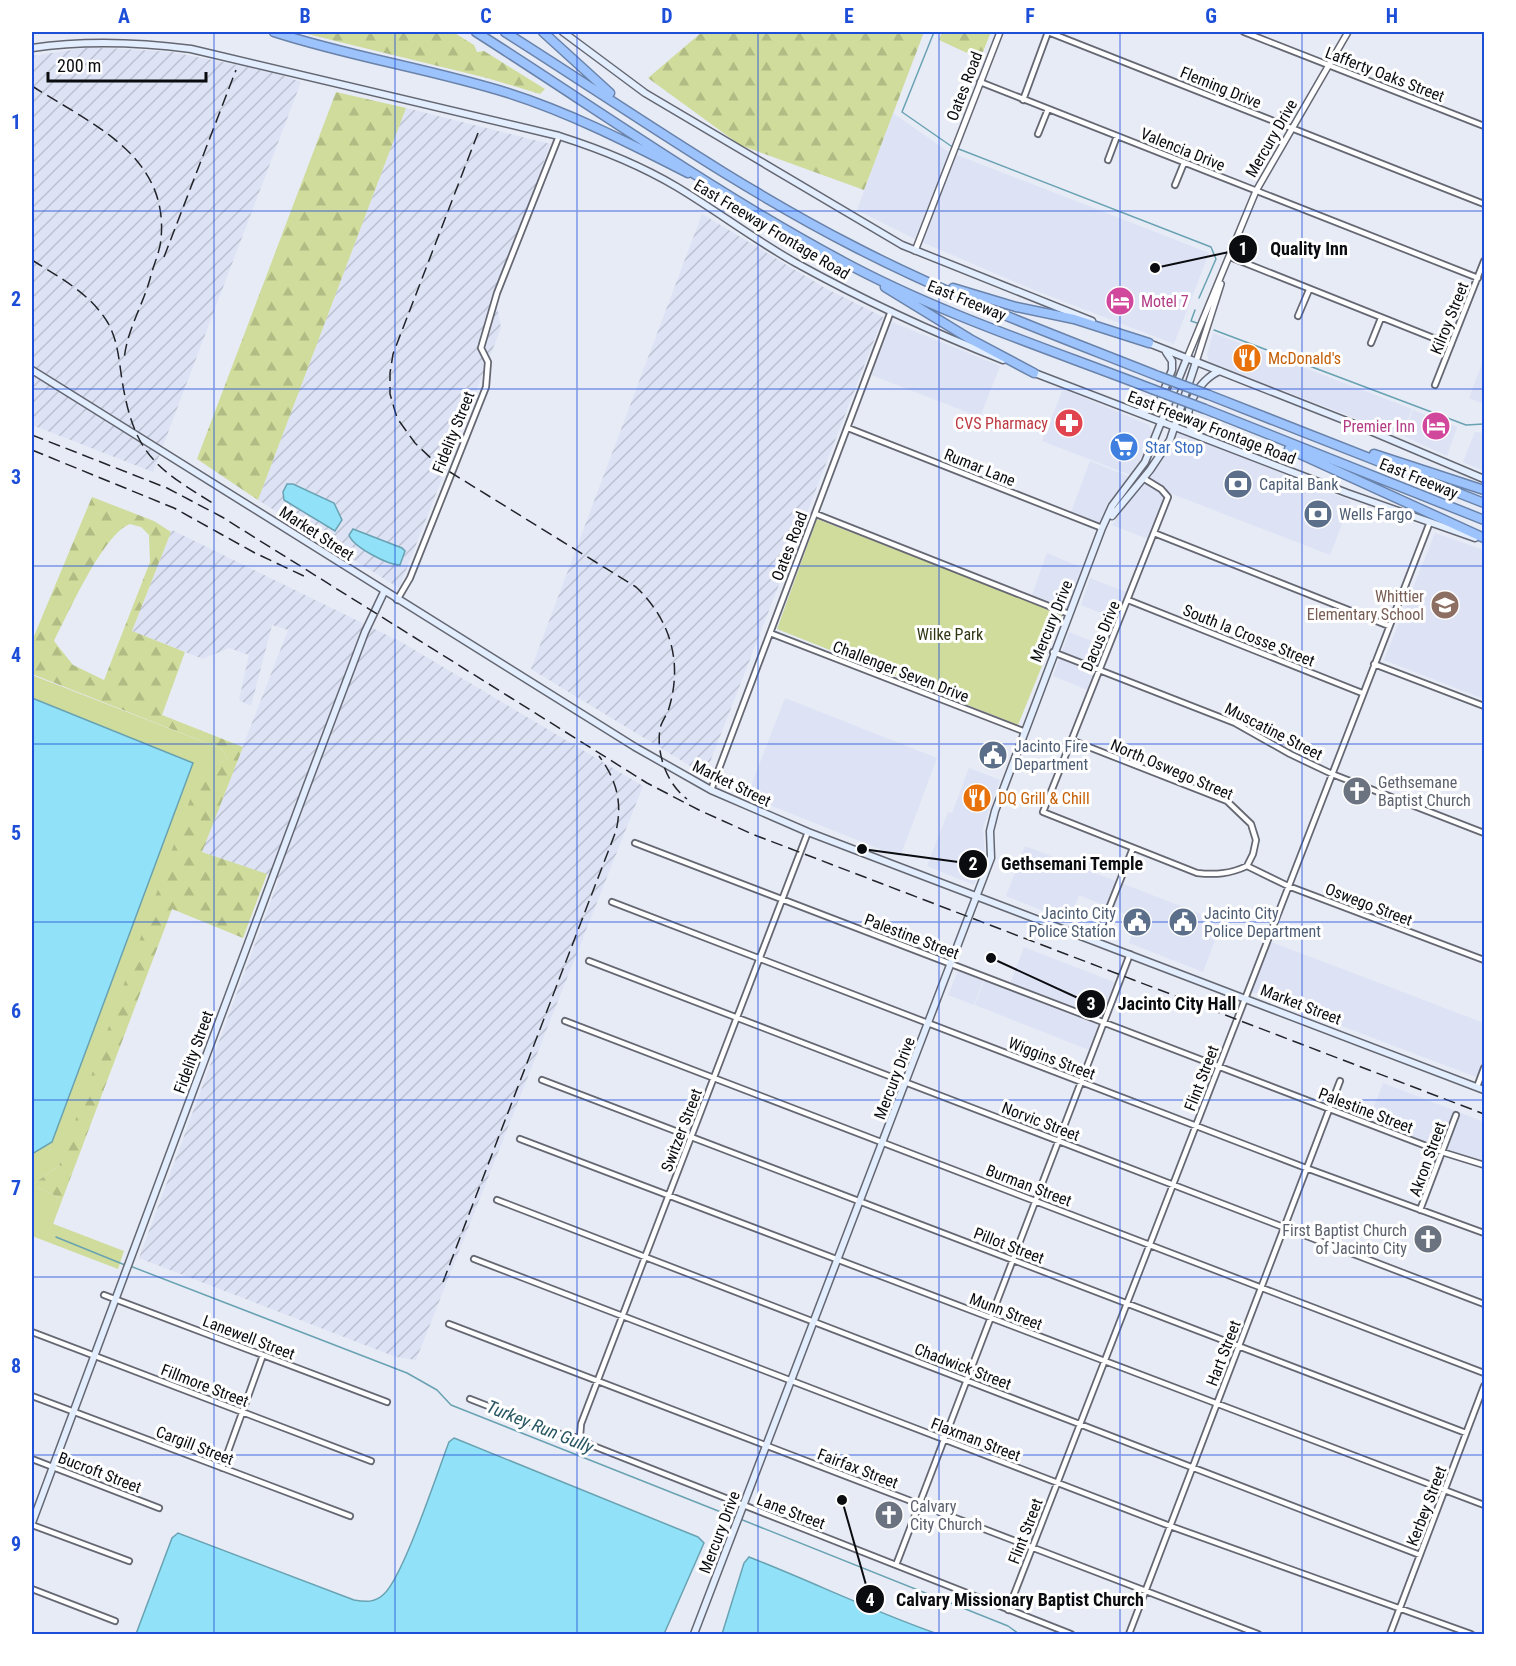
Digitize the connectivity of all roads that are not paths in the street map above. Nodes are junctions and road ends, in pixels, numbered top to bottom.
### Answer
1 (274, 32) edge
2 (471, 32) edge
3 (476, 32) edge
4 (505, 32) edge
5 (543, 32) edge
6 (563, 32) edge
7 (1000, 32) edge
8 (1048, 32) edge
9 (1244, 32) edge
10 (1349, 32) edge
11 (498, 46) junction
12 (32, 48) edge
13 (1328, 64) junction
14 (980, 82) junction
15 (1023, 99) junction
16 (1048, 109) junction
17 (1485, 126) edge
18 (1292, 128) junction
19 (1038, 134) dead end
20 (559, 136) junction
21 (669, 136) junction
22 (1117, 136) junction
23 (1107, 159) dead end
24 (1184, 163) junction
25 (1175, 185) dead end
26 (1256, 191) junction
27 (726, 192) junction
28 (1485, 204) edge
29 (915, 250) junction
30 (1229, 260) junction
31 (1485, 261) edge
32 (843, 262) junction
33 (911, 275) junction
34 (1478, 278) junction
35 (1309, 290) junction
36 (891, 311) junction
37 (1298, 316) dead end
38 (1381, 318) junction
39 (1149, 343) junction
40 (1371, 343) dead end
41 (1451, 345) junction
42 (1163, 349) junction
43 (1187, 358) junction
44 (1197, 362) junction
45 (32, 370) edge
46 (1221, 371) junction
47 (1034, 373) junction
48 (1435, 385) dead end
49 (1137, 412) junction
50 (1227, 418) junction
51 (1162, 422) junction
52 (1175, 427) junction
53 (848, 428) junction
54 (1291, 428) junction
55 (1193, 434) junction
56 (1143, 478) junction
57 (1485, 479) edge
58 (1485, 490) edge
59 (1485, 503) edge
60 (816, 514) junction
61 (1485, 520) edge
62 (1430, 522) junction
63 (1102, 528) junction
64 (1154, 533) junction
65 (1485, 539) edge
66 (384, 592) junction
67 (397, 600) junction
68 (1128, 600) junction
69 (1069, 614) junction
70 (1389, 626) junction
71 (770, 633) junction
72 (1053, 652) junction
73 (1374, 664) junction
74 (1099, 670) junction
75 (1362, 693) junction
76 (1485, 706) edge
77 (1023, 731) junction
78 (1071, 740) junction
79 (1332, 774) junction
80 (711, 790) junction
81 (808, 832) junction
82 (1485, 833) edge
83 (634, 843) dead end
84 (1133, 848) junction
85 (1247, 866) junction
86 (1288, 886) junction
87 (978, 894) junction
88 (782, 899) junction
89 (612, 902) dead end
90 (1096, 941) junction
91 (1130, 954) junction
92 (760, 958) junction
93 (1485, 960) edge
94 (588, 961) dead end
95 (951, 964) junction
96 (1245, 997) junction
97 (737, 1018) junction
98 (565, 1020) dead end
99 (1104, 1023) junction
100 (929, 1024) junction
101 (1218, 1066) junction
102 (1485, 1068) edge
103 (714, 1078) junction
104 (542, 1080) dead end
105 (1340, 1080) dead end
106 (1081, 1082) junction
107 (906, 1083) junction
108 (1477, 1088) junction
109 (1485, 1090) edge
110 (1329, 1109) junction
111 (1456, 1115) dead end
112 (1196, 1126) junction
113 (691, 1137) junction
114 (520, 1139) dead end
115 (1059, 1141) junction
116 (884, 1143) junction
117 (1442, 1152) junction
118 (1485, 1165) edge
119 (1306, 1168) junction
120 (1173, 1185) junction
121 (669, 1196) junction
122 (497, 1200) dead end
123 (1036, 1201) junction
124 (861, 1202) junction
125 (1420, 1210) junction
126 (1284, 1227) junction
127 (1485, 1233) edge
128 (1149, 1244) junction
129 (645, 1257) junction
130 (474, 1259) dead end
131 (1013, 1260) junction
132 (838, 1261) junction
133 (1261, 1287) junction
134 (104, 1295) dead end
135 (116, 1299) junction
136 (1127, 1303) junction
137 (1485, 1304) edge
138 (623, 1316) junction
139 (991, 1318) junction
140 (814, 1321) junction
141 (449, 1324) dead end
142 (32, 1332) edge
143 (1239, 1346) junction
144 (263, 1355) junction
145 (94, 1356) junction
146 (1104, 1361) junction
147 (1485, 1373) edge
148 (967, 1380) junction
149 (598, 1381) junction
150 (791, 1381) junction
151 (1485, 1386) edge
152 (32, 1396) edge
153 (470, 1399) dead end
154 (387, 1402) dead end
155 (1217, 1404) junction
156 (242, 1411) junction
157 (74, 1412) junction
158 (1080, 1424) junction
159 (1466, 1433) junction
160 (580, 1437) junction
161 (945, 1440) junction
162 (767, 1445) junction
163 (32, 1459) edge
164 (371, 1461) dead end
165 (52, 1467) junction
166 (1193, 1467) junction
167 (222, 1468) junction
168 (1057, 1483) junction
169 (1445, 1490) junction
170 (920, 1504) junction
171 (1485, 1505) edge
172 (159, 1508) dead end
173 (742, 1509) junction
174 (350, 1516) dead end
175 (32, 1524) edge
176 (1170, 1526) junction
177 (1032, 1548) junction
178 (1420, 1555) junction
179 (129, 1561) dead end
180 (897, 1566) junction
181 (32, 1589) edge
182 (1146, 1591) junction
183 (1400, 1607) junction
184 (1008, 1610) junction
185 (115, 1621) dead end
186 (694, 1635) edge
187 (1071, 1635) edge
188 (1130, 1635) edge
189 (1258, 1635) edge
190 (1390, 1635) edge
191 (1471, 1635) edge

1 - 27 highway
2 - 11 highway
3 - 11 highway, East Freeway
4 - 21 highway, East Freeway
5 - 21 highway
6 - 29 main road
7 - 14 street, Oates Road
8 - 15 street
8 - 18 street, Fleming Drive
9 - 13 street, Lafferty Oaks Street
10 - 13 street, Mercury Drive
11 - 27 highway, East Freeway
12 - 20 main road, East Freeway Frontage Road
13 - 17 street, Lafferty Oaks Street
13 - 18 street, Mercury Drive
14 - 15 street, Valencia Drive
14 - 29 street, Oates Road
15 - 16 street, Valencia Drive
16 - 19 street
16 - 22 street, Valencia Drive
18 - 26 street, Mercury Drive
18 - 28 street, Fleming Drive
20 - 36 main road, East Freeway Frontage Road
20 - 67 street, Fidelity Street
21 - 33 highway, East Freeway
22 - 23 street
22 - 24 street, Valencia Drive
24 - 25 street
24 - 26 street, Valencia Drive
26 - 30 street, Mercury Drive
26 - 34 street, Valencia Drive
27 - 32 highway, East Freeway
29 - 39 main road
30 - 35 street
30 - 43 street, Mercury Drive
30 - 44 street, Mercury Drive
31 - 34 street, Kilroy Street
32 - 47 highway
32 - 50 highway, East Freeway, bridge
33 - 39 highway
33 - 54 highway, East Freeway, bridge
34 - 41 street, Kilroy Street
35 - 37 street
35 - 38 street
36 - 47 main road, East Freeway Frontage Road
36 - 53 street, Oates Road
38 - 40 street
38 - 41 street
39 - 42 main road
41 - 48 street, Kilroy Street
42 - 43 main road
42 - 49 main road
43 - 44 main road
43 - 51 main road, Mercury Drive
44 - 46 main road
44 - 52 main road, Mercury Drive
45 - 66 main road, Market Street
46 - 55 main road
46 - 57 main road
47 - 49 main road, East Freeway Frontage Road
49 - 51 main road, East Freeway Frontage Road
50 - 61 highway, East Freeway
50 - 65 highway
51 - 52 main road, East Freeway Frontage Road
51 - 63 main road, Mercury Drive
52 - 55 main road, East Freeway Frontage Road
52 - 56 main road, Mercury Drive
53 - 60 street, Oates Road
53 - 63 street, Rumar Lane
54 - 58 highway
54 - 59 highway, East Freeway
55 - 62 main road, East Freeway Frontage Road
56 - 63 main road, Mercury Drive
56 - 64 street, Dacus Drive
60 - 69 street
60 - 71 street, Oates Road
62 - 65 main road, East Freeway Frontage Road
62 - 70 street, Flint Street
63 - 69 main road, Mercury Drive
64 - 68 street, Dacus Drive
64 - 70 street
66 - 67 main road, Market Street
66 - 135 main road, Fidelity Street
67 - 80 main road, Market Street
68 - 74 street, Dacus Drive
68 - 75 street, South la Crosse Street
69 - 72 main road, Mercury Drive
70 - 73 street, Flint Street
71 - 77 street, Challenger Seven Drive
71 - 80 street, Oates Road
72 - 74 street, Muscatine Street
72 - 77 main road, Mercury Drive
73 - 75 street, Flint Street
73 - 76 street
74 - 78 street, Dacus Drive
74 - 79 street, Muscatine Street
75 - 79 street, Flint Street
77 - 87 main road, Mercury Drive
78 - 84 street, Dacus Drive
78 - 85 street, North Oswego Street
79 - 82 street, Muscatine Street
79 - 86 street, Flint Street
80 - 81 main road, Market Street
81 - 87 main road, Market Street
81 - 88 street, Switzer Street
83 - 88 street, Palestine Street
84 - 85 street
84 - 90 street
85 - 86 street, Oswego Street
86 - 93 street, Oswego Street
86 - 96 street, Flint Street
87 - 90 main road, Market Street
87 - 95 main road, Mercury Drive
88 - 92 street, Switzer Street
88 - 95 street, Palestine Street
89 - 92 street, Wiggins Street
90 - 91 main road, Market Street
91 - 96 main road, Market Street
91 - 99 street
92 - 97 street, Switzer Street
92 - 100 street, Wiggins Street
94 - 97 street, Norvic Street
95 - 99 street, Palestine Street
95 - 100 main road, Mercury Drive
96 - 101 street, Flint Street
96 - 108 main road, Market Street
97 - 103 street, Switzer Street
97 - 107 street, Norvic Street
98 - 103 street, Burman Street
99 - 101 street, Palestine Street
99 - 106 street
100 - 106 street, Wiggins Street
100 - 107 main road, Mercury Drive
101 - 110 street, Palestine Street
101 - 112 street, Flint Street
102 - 108 street
103 - 113 street, Switzer Street
103 - 116 street, Burman Street
104 - 113 street, Pillot Street
105 - 110 street, Hart Street
106 - 112 street, Wiggins Street
106 - 115 street
107 - 115 street, Norvic Street
107 - 116 main road, Mercury Drive
108 - 109 main road, Market Street
110 - 117 street, Palestine Street
110 - 119 street, Hart Street
111 - 117 street, Akron Street
112 - 119 street, Wiggins Street
112 - 120 street, Flint Street
113 - 121 street, Switzer Street
113 - 124 street, Pillot Street
114 - 121 street, Munn Street
115 - 120 street, Norvic Street
115 - 123 street
116 - 123 street, Burman Street
116 - 124 main road, Mercury Drive
117 - 118 street, Palestine Street
117 - 125 street, Akron Street
119 - 125 street, Wiggins Street
119 - 126 street, Hart Street
120 - 126 street, Norvic Street
120 - 128 street, Flint Street
121 - 129 street, Switzer Street
121 - 132 street, Munn Street
122 - 129 street, Chadwick Street
123 - 128 street, Burman Street
123 - 131 street
124 - 131 street, Pillot Street
124 - 132 main road, Mercury Drive
125 - 127 street, Wiggins Street
126 - 133 street, Hart Street
126 - 137 street, Norvic Street
128 - 133 street, Burman Street
128 - 136 street, Flint Street
129 - 138 street, Switzer Street
129 - 140 street, Chadwick Street
130 - 138 street, Flaxman Street
131 - 136 street, Pillot Street
131 - 139 street
132 - 139 street, Munn Street
132 - 140 main road, Mercury Drive
133 - 143 street, Hart Street
133 - 147 street, Burman Street
134 - 135 street, Lanewell Street
135 - 144 street, Lanewell Street
135 - 145 main road, Fidelity Street
136 - 143 street, Pillot Street
136 - 146 street, Flint Street
138 - 149 street, Switzer Street
138 - 150 street, Flaxman Street
139 - 146 street, Munn Street
139 - 148 street
140 - 148 street, Chadwick Street
140 - 150 main road, Mercury Drive
141 - 149 street, Fairfax Street
142 - 145 street, Fillmore Street
143 - 155 street, Hart Street
143 - 159 street, Pillot Street
144 - 154 street, Lanewell Street
144 - 156 street
145 - 156 street, Fillmore Street
145 - 157 main road, Fidelity Street
146 - 155 street, Munn Street
146 - 158 street, Flint Street
148 - 158 street, Chadwick Street
148 - 161 street
149 - 160 street, Switzer Street
149 - 162 street, Fairfax Street
150 - 161 street, Flaxman Street
150 - 162 main road, Mercury Drive
151 - 159 street, Kerbey Street
152 - 157 street, Cargill Street
153 - 160 street, Lane Street
155 - 166 street, Hart Street
155 - 169 street, Munn Street
156 - 164 street, Fillmore Street
156 - 167 street
157 - 165 main road, Fidelity Street
157 - 167 street, Cargill Street
158 - 166 street, Chadwick Street
158 - 168 street, Flint Street
159 - 169 street, Kerbey Street
160 - 173 street, Lane Street
161 - 168 street, Flaxman Street
161 - 170 street
162 - 170 street, Fairfax Street
162 - 173 main road, Mercury Drive
163 - 165 street, Bucroft Street
165 - 172 street, Bucroft Street
165 - 175 main road, Fidelity Street
166 - 176 street, Hart Street
166 - 178 street, Chadwick Street
167 - 174 street, Cargill Street
168 - 176 street, Flaxman Street
168 - 177 street, Flint Street
169 - 171 street, Munn Street
169 - 178 street, Kerbey Street
170 - 177 street, Fairfax Street
170 - 180 street
173 - 180 street, Lane Street
173 - 186 main road, Mercury Drive
175 - 179 street
176 - 182 street, Hart Street
176 - 183 street, Flaxman Street
177 - 182 street, Fairfax Street
177 - 184 street, Flint Street
178 - 183 street, Kerbey Street
180 - 184 street, Lane Street
181 - 185 street
182 - 188 street, Hart Street
182 - 189 street, Fairfax Street
183 - 190 street, Kerbey Street
183 - 191 street, Flaxman Street
184 - 187 street, Lane Street

